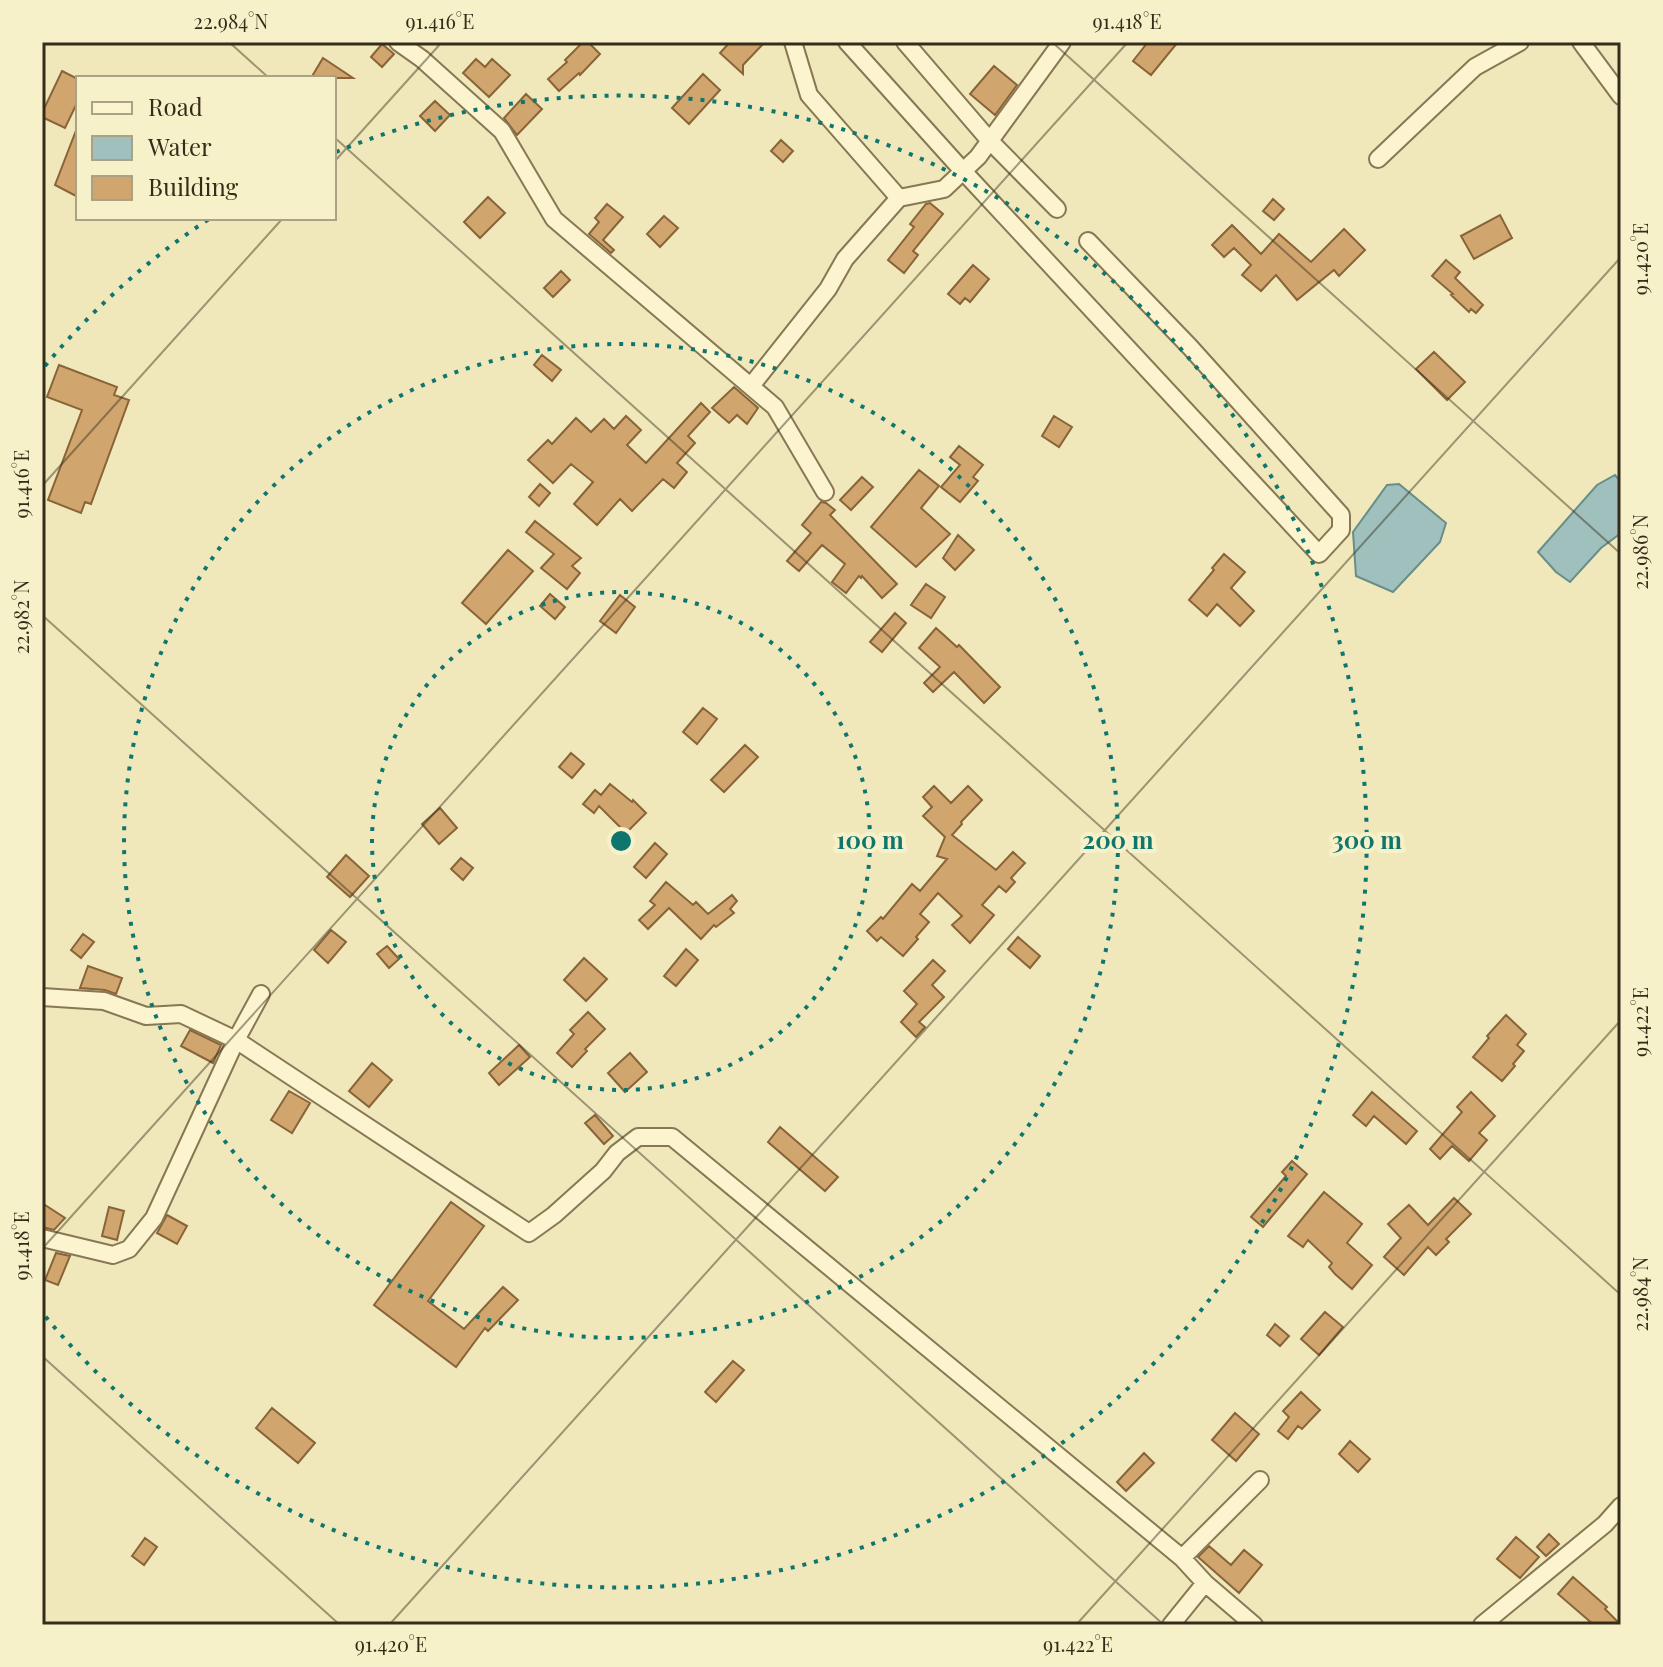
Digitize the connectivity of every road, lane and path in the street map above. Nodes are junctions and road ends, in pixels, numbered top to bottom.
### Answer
1 (398, 42) edge
2 (793, 42) edge
3 (847, 42) edge
4 (905, 42) edge
5 (1062, 42) edge
6 (1520, 42) edge
7 (1581, 42) edge
8 (1621, 96) edge
9 (990, 141) junction
10 (1378, 159) dead end
11 (963, 171) junction
12 (899, 198) junction
13 (1057, 209) dead end
14 (1088, 241) dead end
15 (751, 386) junction
16 (825, 492) dead end
17 (261, 994) dead end
18 (42, 997) edge
19 (236, 1040) junction
20 (42, 1238) edge
21 (1260, 1480) dead end
22 (1621, 1506) edge
23 (1182, 1558) junction
24 (1205, 1583) junction
25 (1171, 1625) edge
26 (1254, 1625) edge
27 (1482, 1625) edge

1 - 15 street
2 - 12 street
3 - 11 street
4 - 9 street
5 - 9 street
6 - 10 street
7 - 8 street
9 - 11 street
9 - 13 street
11 - 12 street
11 - 14 street
12 - 15 street
15 - 16 street
17 - 19 street
18 - 19 street
19 - 20 street
19 - 23 street
21 - 23 street
22 - 27 street
23 - 24 street
24 - 25 street
24 - 26 street

